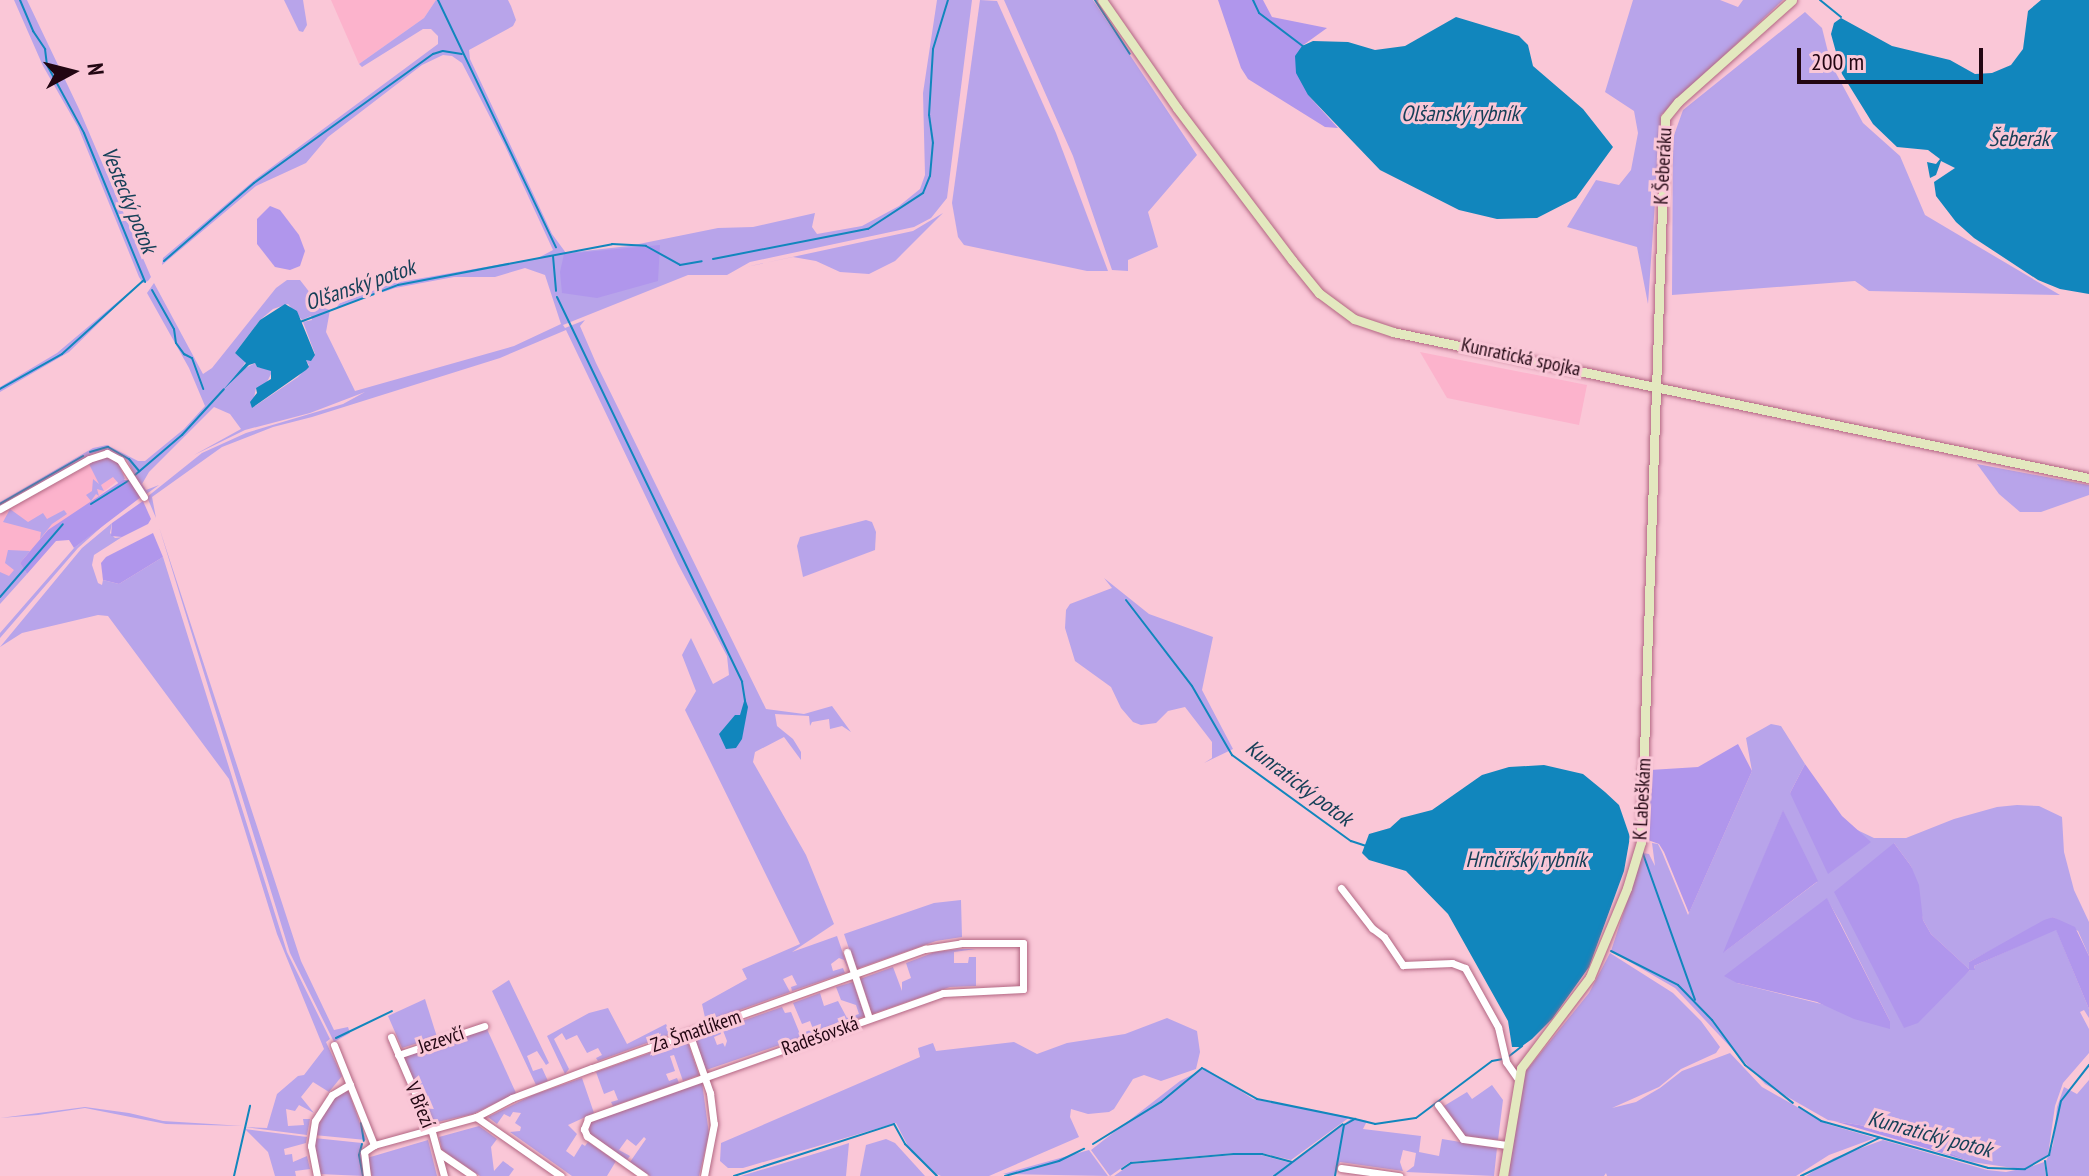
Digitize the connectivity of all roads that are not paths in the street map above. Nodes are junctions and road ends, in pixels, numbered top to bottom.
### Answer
1 (1102, 0) edge
2 (1792, 0) edge
3 (1656, 365) junction
4 (1630, 380) junction
5 (1655, 386) junction
6 (1678, 390) junction
7 (1655, 409) junction
8 (2089, 478) edge
9 (144, 497) dead end
10 (0, 509) edge
11 (1341, 888) dead end
12 (1023, 943) joint
13 (847, 952) dead end
14 (855, 975) junction
15 (869, 1018) junction
16 (484, 1026) dead end
17 (689, 1033) junction
18 (391, 1037) dead end
19 (334, 1045) dead end
20 (398, 1055) junction
21 (704, 1077) junction
22 (1517, 1078) junction
23 (350, 1084) junction
24 (1438, 1105) dead end
25 (476, 1117) junction
26 (432, 1132) junction
27 (374, 1145) junction
28 (1507, 1145) junction
29 (438, 1152) junction
30 (1341, 1168) dead end
31 (317, 1176) edge
32 (367, 1176) edge
33 (444, 1176) edge
34 (473, 1176) edge
35 (561, 1176) edge
36 (644, 1176) edge
37 (704, 1176) edge
38 (1399, 1176) edge
39 (1503, 1176) edge

1 - 4 street, Kunratická spojka
2 - 3 street, K Šeberáku
3 - 4 street
3 - 5 street, K Šeberáku
4 - 5 street, Kunratická spojka
5 - 6 street, Kunratická spojka
5 - 7 street, K Labeškám
6 - 7 street
6 - 8 street, Kunratická spojka
7 - 22 street, K Labeškám
9 - 10 street
11 - 22 street
12 - 14 street, Za Šmatlíkem
12 - 15 street, Radešovská
13 - 14 street
14 - 15 street
14 - 17 street, Za Šmatlíkem
15 - 21 street, Radešovská
16 - 20 street, Jezevčí
17 - 21 street
17 - 25 street, Za Šmatlíkem
18 - 20 street, V Březí
19 - 23 street
20 - 26 street, V Březí
21 - 36 street, Radešovská
21 - 37 street
22 - 28 street, K Labeškám
23 - 27 street
23 - 31 street
24 - 28 street
25 - 26 street, Za Šmatlíkem
25 - 35 street
26 - 27 street, Za Šmatlíkem
26 - 29 street, V Březí
27 - 32 street
28 - 39 street, K Labeškám
29 - 33 street, V Březí
29 - 34 street
30 - 38 street

